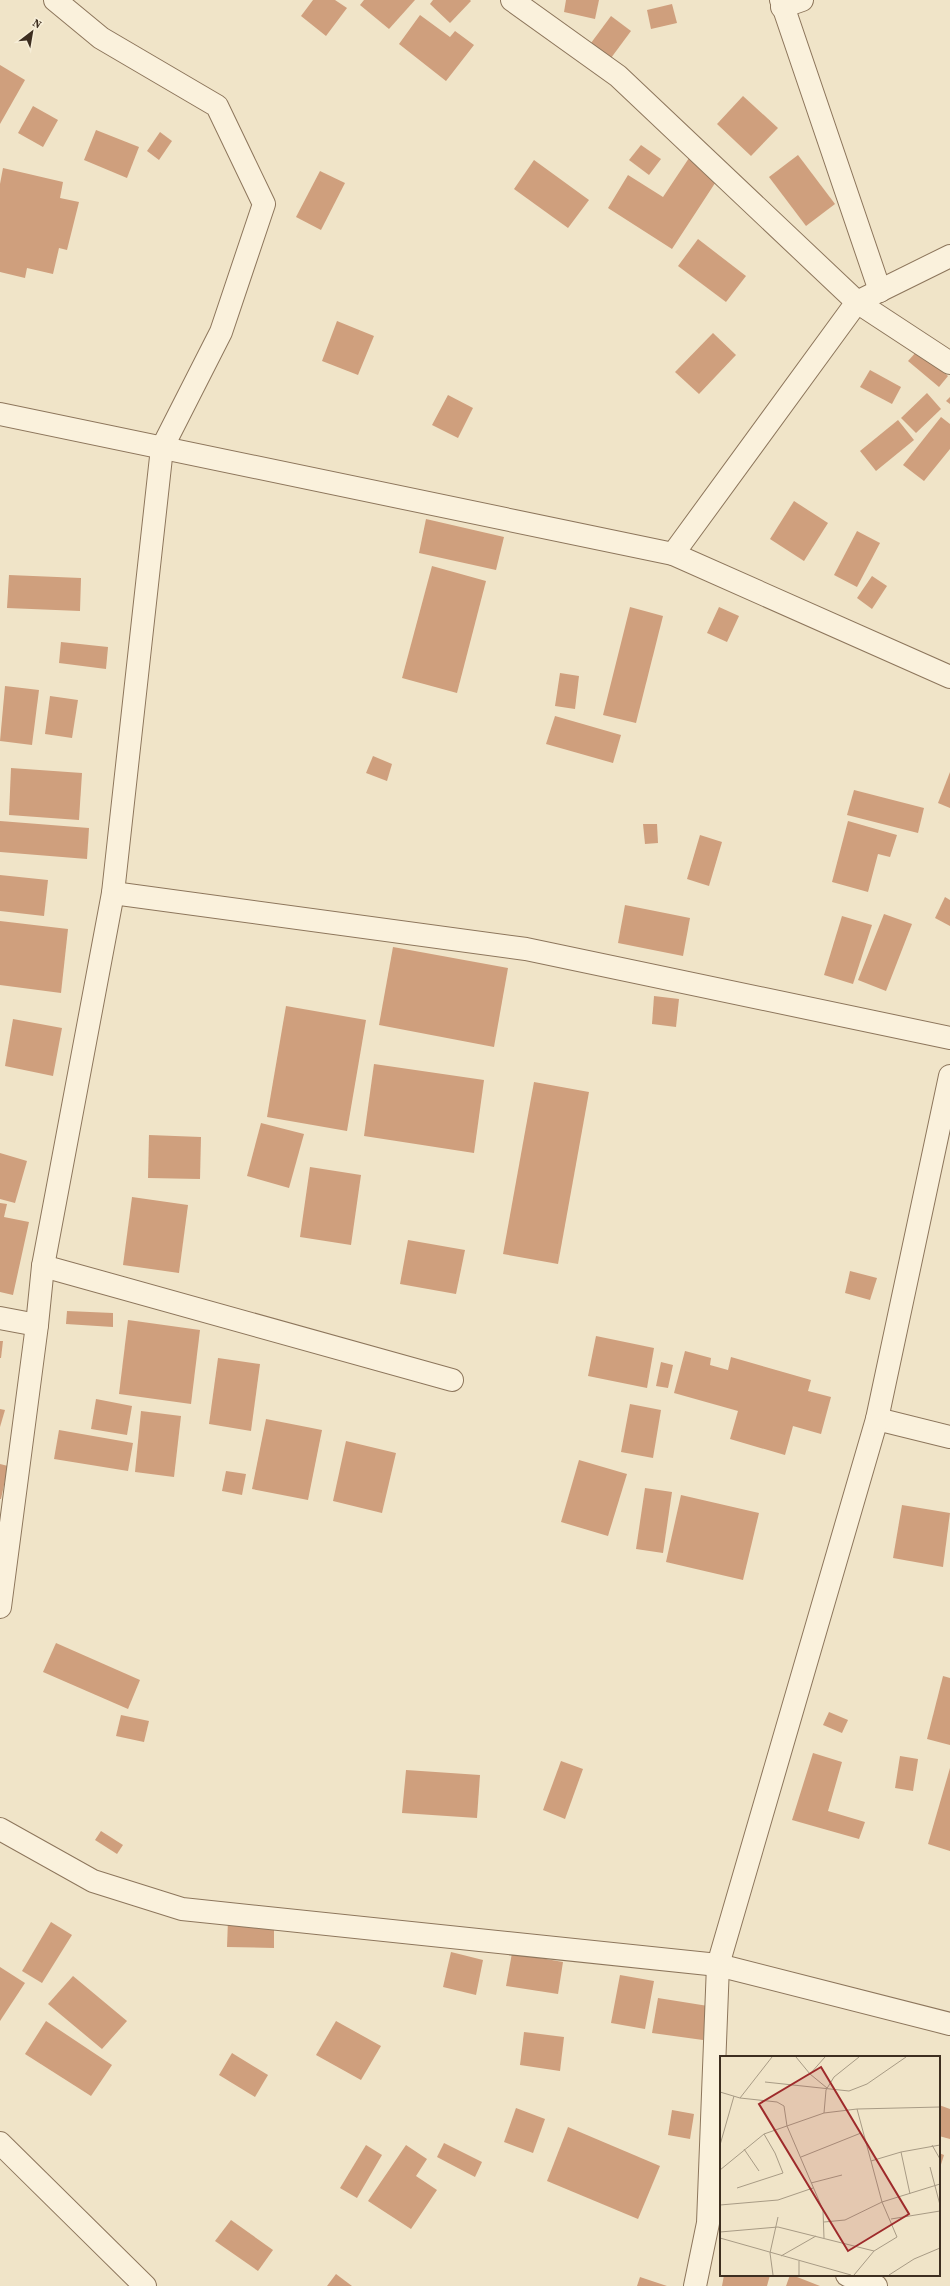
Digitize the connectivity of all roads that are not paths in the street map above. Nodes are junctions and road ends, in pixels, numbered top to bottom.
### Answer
1 (55, 0) edge
2 (512, 0) edge
3 (788, 2) edge
4 (950, 256) edge
5 (880, 291) junction
6 (857, 302) junction
7 (950, 363) edge
8 (0, 414) edge
9 (162, 448) junction
10 (673, 554) junction
11 (950, 677) edge
12 (113, 893) junction
13 (950, 1038) edge
14 (950, 1076) edge
15 (43, 1266) junction
16 (0, 1318) edge
17 (37, 1325) junction
18 (452, 1380) dead end
19 (877, 1419) junction
20 (950, 1437) edge
21 (0, 1607) edge
22 (0, 1829) edge
23 (718, 1965) junction
24 (950, 2024) edge
25 (0, 2143) edge
26 (715, 2226) edge
27 (850, 2276) edge
28 (145, 2286) edge
29 (695, 2286) edge
30 (876, 2286) edge

1 - 9 street
2 - 6 street
3 - 5 street
4 - 5 street
5 - 6 street
6 - 7 street
6 - 10 street
8 - 9 street
9 - 10 street
9 - 12 street
10 - 11 street
12 - 13 street
12 - 15 street
14 - 19 street
15 - 17 street
15 - 18 street
16 - 17 street
17 - 21 street
19 - 20 street
19 - 23 street
22 - 23 street
23 - 24 street
23 - 26 street
25 - 28 street
26 - 29 street
27 - 30 street

